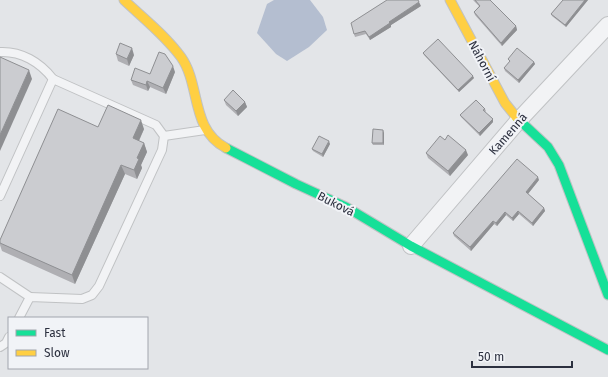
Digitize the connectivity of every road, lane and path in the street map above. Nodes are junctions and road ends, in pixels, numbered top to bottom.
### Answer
1 (124, 0) edge
2 (450, 0) edge
3 (608, 25) edge
4 (0, 52) edge
5 (53, 79) junction
6 (519, 120) junction
7 (206, 130) junction
8 (164, 136) junction
9 (0, 196) edge
10 (411, 246) junction
11 (0, 277) edge
12 (608, 295) edge
13 (30, 297) junction
14 (20, 317) edge
15 (8, 339) edge
16 (0, 347) edge
17 (608, 350) edge

1 - 7 street, Buková
2 - 6 street, Náhorní
3 - 6 street, Kamenná
4 - 5 lane
5 - 8 lane
5 - 9 lane
6 - 10 street, Kamenná
6 - 12 street, Náhorní
7 - 8 lane
7 - 10 street, Buková
8 - 13 lane
10 - 17 street, Buková
11 - 13 lane
13 - 14 lane
15 - 16 lane

